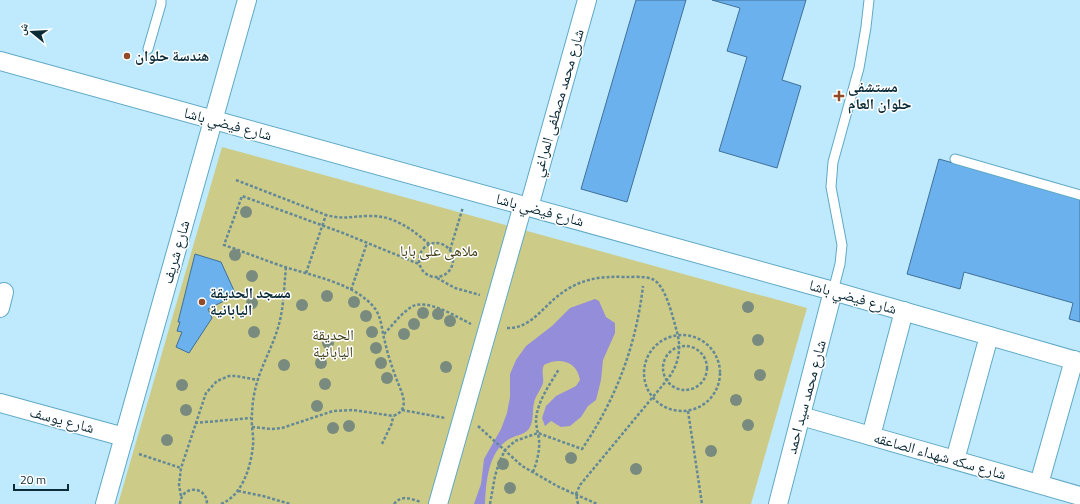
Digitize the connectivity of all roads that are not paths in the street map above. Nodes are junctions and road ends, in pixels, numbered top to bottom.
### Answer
1 (161, 0) edge
2 (247, 0) edge
3 (587, 0) edge
4 (869, 0) edge
5 (148, 49) dead end
6 (0, 62) edge
7 (212, 120) junction
8 (955, 159) dead end
9 (1080, 194) edge
10 (526, 206) junction
11 (833, 291) junction
12 (904, 311) junction
13 (989, 336) junction
14 (1077, 361) edge
15 (0, 403) edge
16 (801, 416) junction
17 (871, 436) junction
18 (124, 437) junction
19 (955, 460) junction
20 (1038, 484) junction
21 (1080, 496) edge
22 (105, 504) edge
23 (438, 504) edge
24 (778, 504) edge

1 - 5 lane
2 - 7 street, شارع شريف
3 - 10 street, شارع محمد مصطفى المراغي
4 - 11 lane
6 - 7 street, شارع فيضي باشا
7 - 10 street, شارع فيضي باشا
7 - 18 street, شارع شريف
8 - 9 lane
10 - 11 street, شارع فيضي باشا
10 - 23 street, شارع محمد مصطفى المراغي
11 - 12 street, شارع فيضي باشا
11 - 16 street, شارع محمد سيد احمد
12 - 13 street, شارع فيضي باشا
12 - 17 street
13 - 14 street, شارع فيضي باشا
13 - 19 street
14 - 20 street
15 - 18 street, شارع يوسف
16 - 17 street, شارع سكه شهداء الصاعقه
16 - 24 street, شارع محمد سيد احمد
17 - 19 street, شارع سكه شهداء الصاعقه
18 - 22 street, شارع شريف
19 - 20 street, شارع سكه شهداء الصاعقه
20 - 21 street, شارع سكه شهداء الصاعقه

